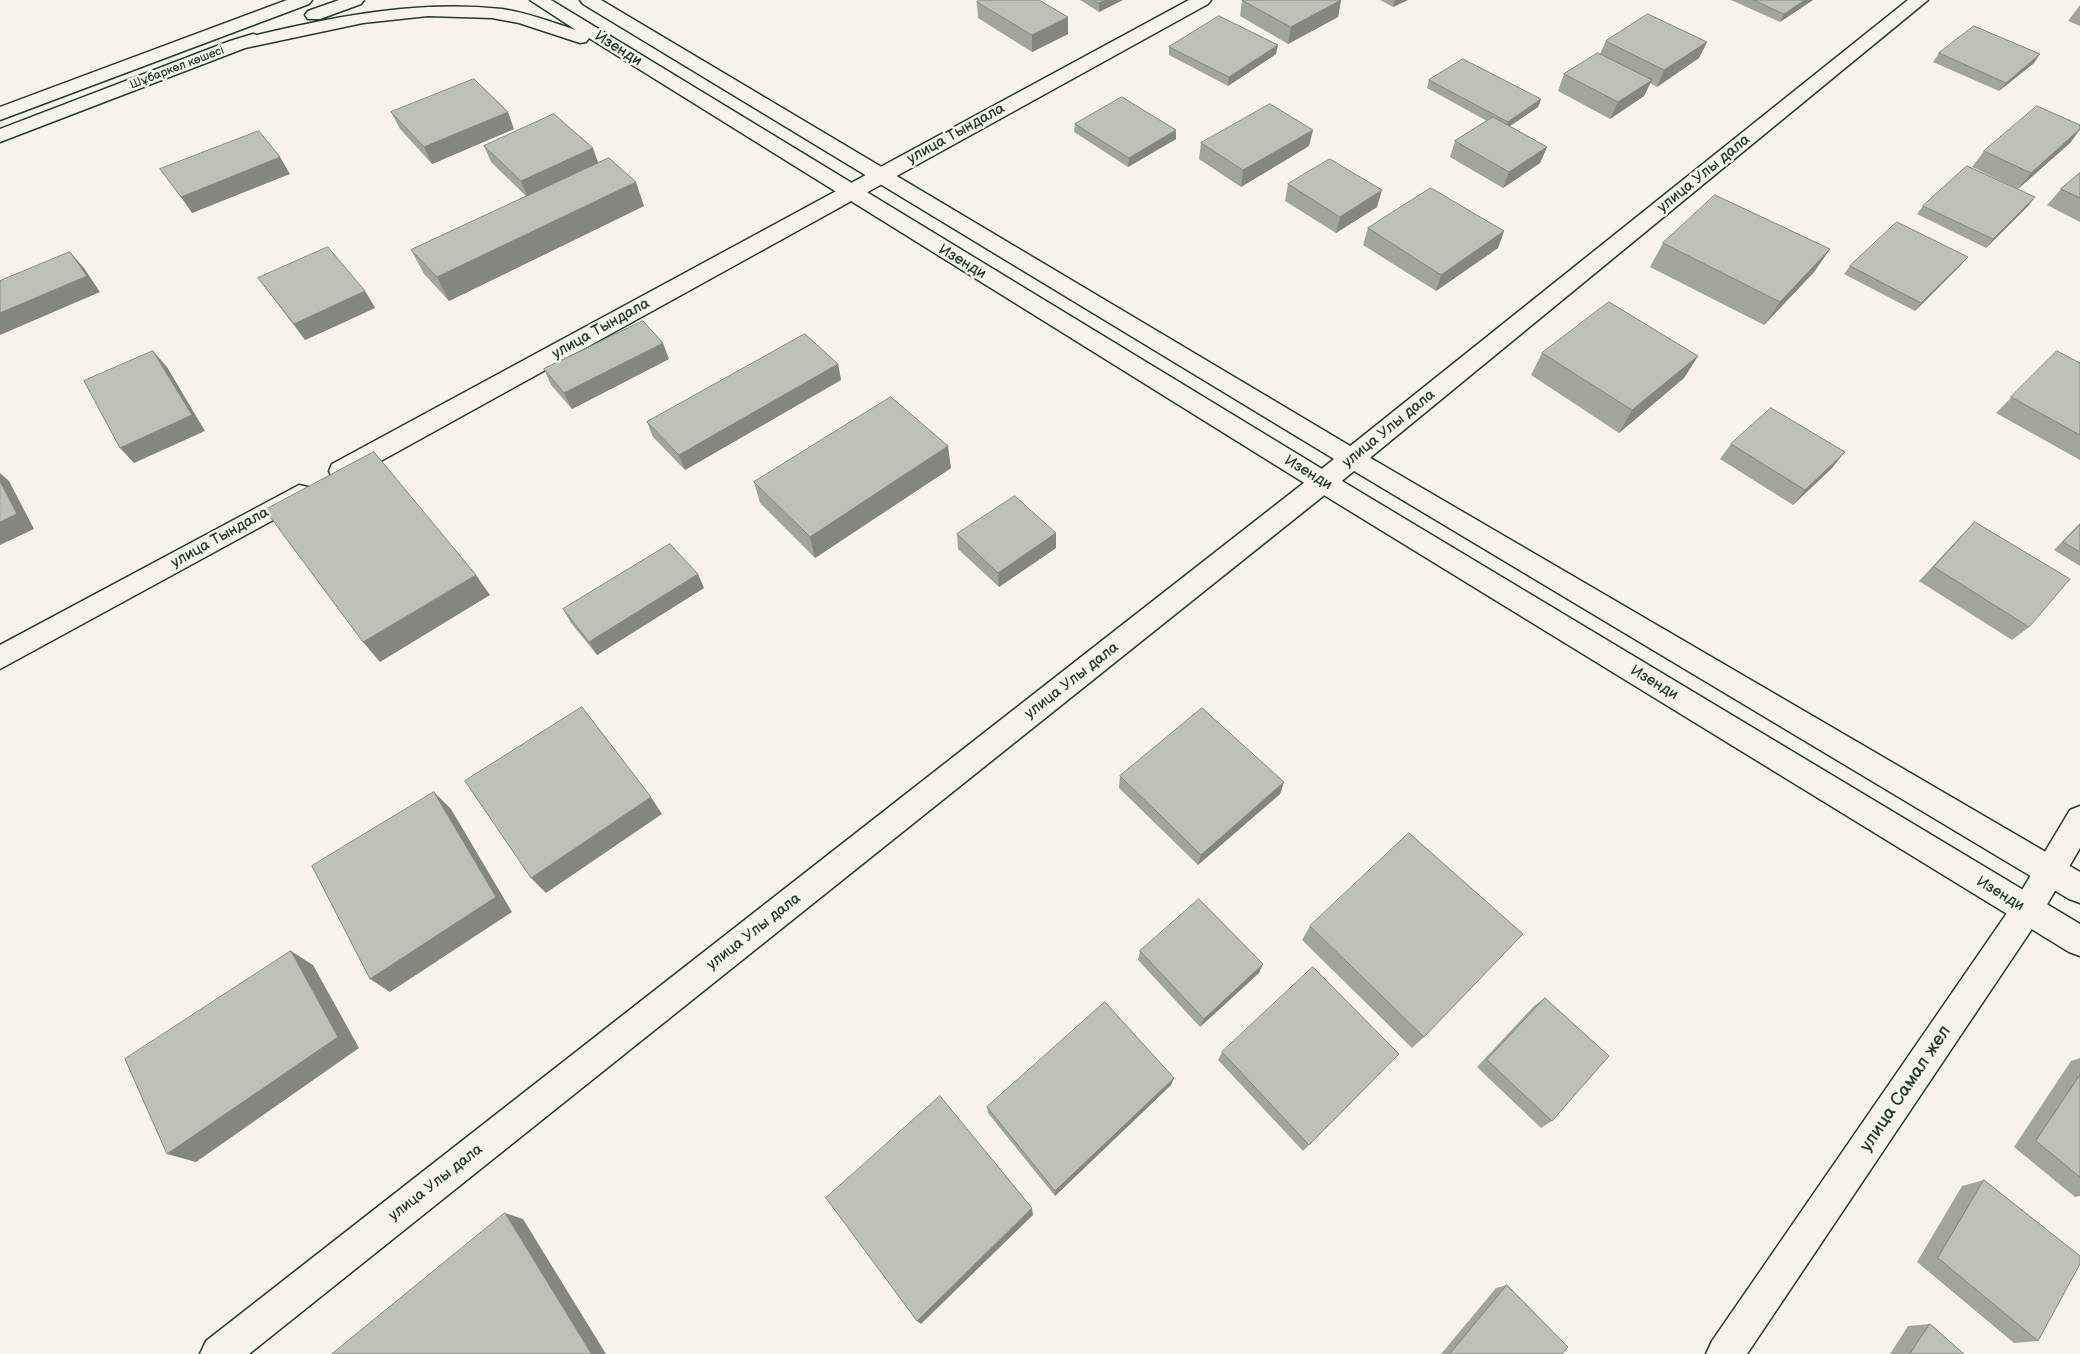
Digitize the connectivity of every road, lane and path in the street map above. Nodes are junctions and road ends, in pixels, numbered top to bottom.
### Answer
1 (279, 0) edge
2 (303, 0) edge
3 (355, 0) edge
4 (539, 0) edge
5 (589, 0) edge
6 (611, 0) edge
7 (1202, 0) edge
8 (1919, 0) edge
9 (216, 32) junction
10 (649, 36) junction
11 (236, 45) junction
12 (631, 57) junction
13 (0, 114) edge
14 (0, 136) edge
15 (881, 175) junction
16 (849, 193) junction
17 (1353, 459) junction
18 (1323, 482) junction
19 (0, 658) edge
20 (2080, 820) edge
21 (2050, 872) junction
22 (2080, 890) edge
23 (2027, 910) junction
24 (2080, 941) edge
25 (219, 1354) edge
26 (1725, 1354) edge

1 - 9 street
2 - 9 street, Шұбаркөл көшесі
3 - 11 street, Шұбаркөл көшесі
4 - 12 street, Изенди
5 - 10 street, Изенди
6 - 10 street
7 - 15 street, улица Тындала
8 - 17 street, улица Улы дала
9 - 13 street, Шұбаркөл көшесі
10 - 15 street, Изенди
11 - 12 street
11 - 14 street, Шұбаркөл көшесі
12 - 16 street, Изенди
15 - 16 street, улица Тындала
15 - 17 street, Изенди
16 - 18 street, Изенди
16 - 19 street, улица Тындала
17 - 18 street, улица Улы дала
17 - 21 street, Изенди
18 - 23 street, Изенди
18 - 25 street, улица Улы дала
20 - 21 street, улица Самал жел
21 - 22 street, Изенди
21 - 23 street, улица Самал жел
23 - 24 street, Изенди
23 - 26 street, улица Самал жел

